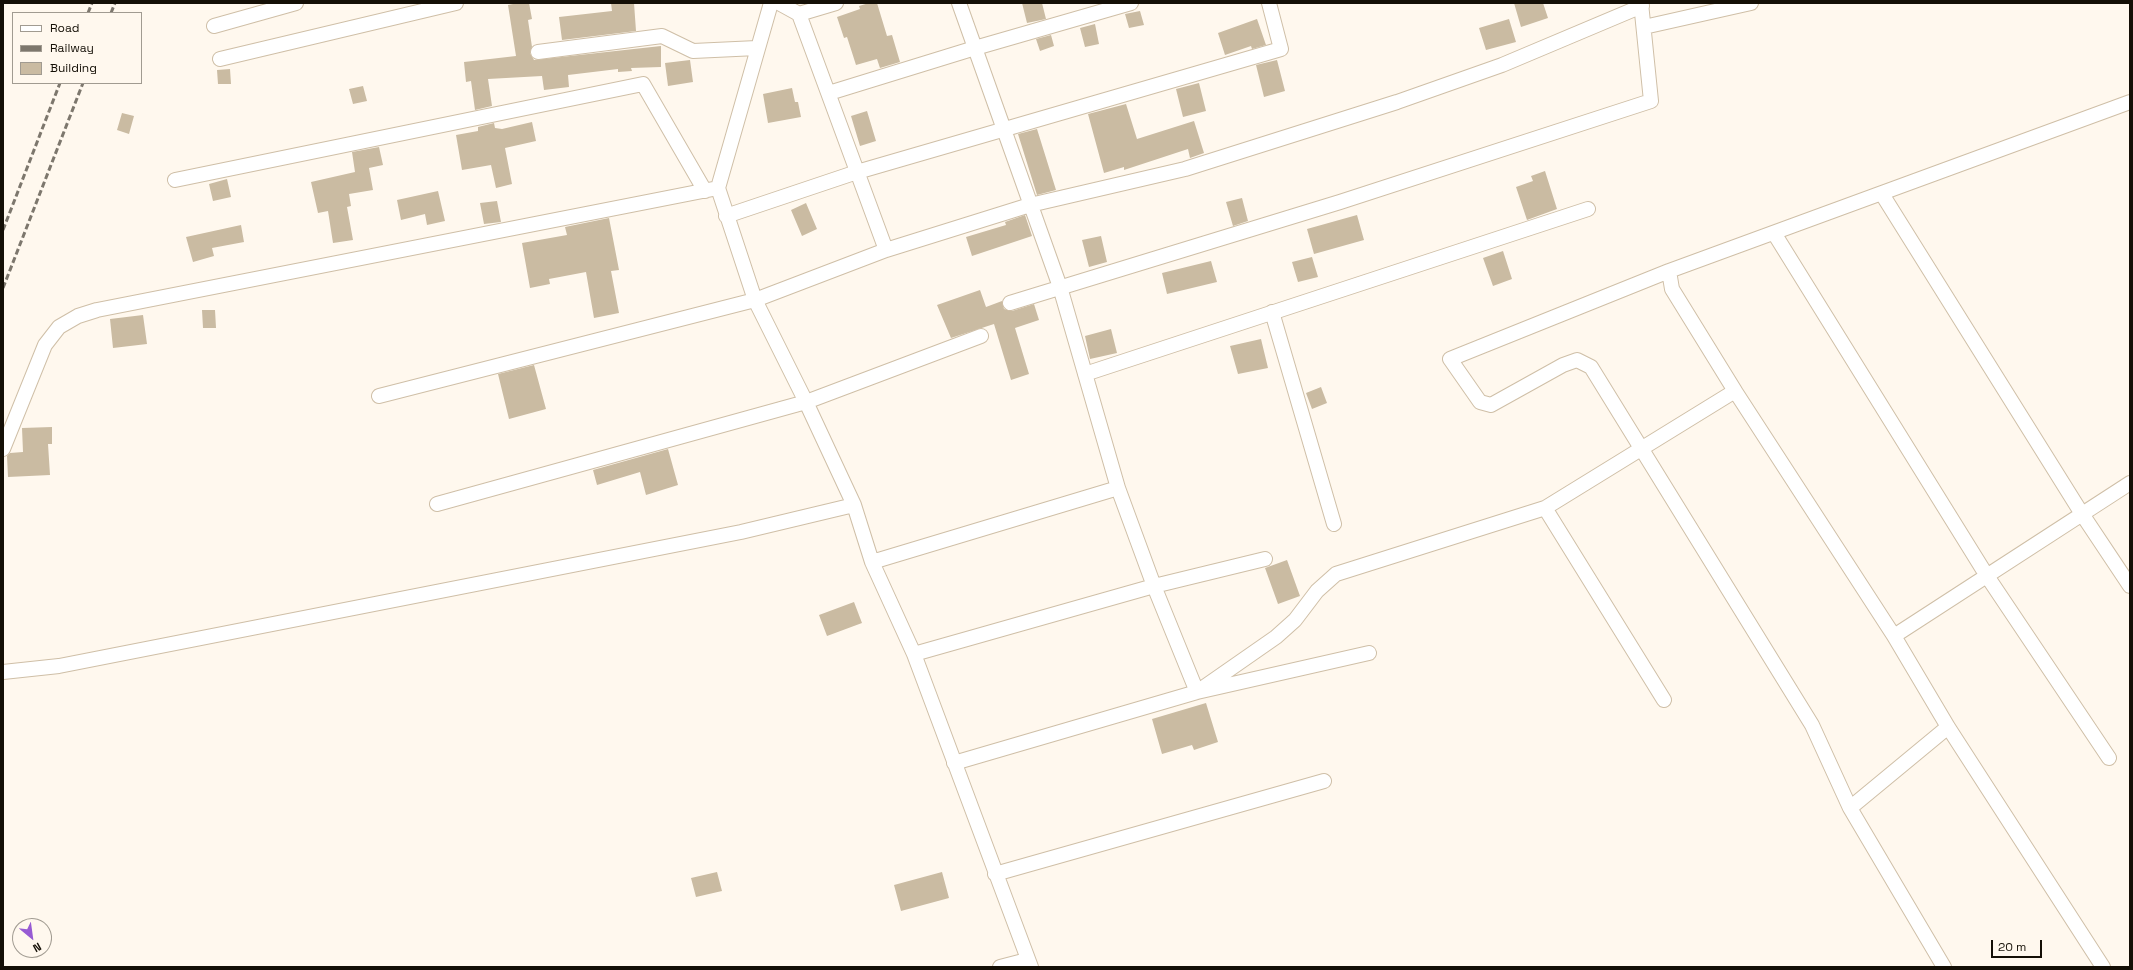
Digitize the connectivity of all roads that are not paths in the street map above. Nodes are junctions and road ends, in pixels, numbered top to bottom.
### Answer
1 (296, 3) edge
2 (456, 3) edge
3 (770, 3) edge
4 (779, 3) edge
5 (836, 3) edge
6 (959, 3) edge
7 (1131, 3) edge
8 (1269, 3) edge
9 (1751, 3) edge
10 (1642, 5) edge
11 (799, 14) junction
12 (214, 26) dead end
13 (1644, 27) junction
14 (758, 48) junction
15 (975, 48) junction
16 (538, 52) dead end
17 (220, 59) dead end
18 (829, 93) junction
19 (2130, 102) edge
20 (1005, 129) junction
21 (857, 172) junction
22 (175, 180) dead end
23 (712, 190) junction
24 (1882, 194) junction
25 (1030, 205) junction
26 (1588, 210) dead end
27 (726, 216) junction
28 (1774, 233) junction
29 (886, 250) junction
30 (1669, 271) junction
31 (1060, 287) junction
32 (755, 300) junction
33 (1010, 303) dead end
34 (1272, 312) junction
35 (980, 336) dead end
36 (1085, 374) junction
37 (1735, 391) junction
38 (378, 396) dead end
39 (806, 402) junction
40 (1642, 448) junction
41 (3, 449) edge
42 (2130, 483) edge
43 (1118, 488) junction
44 (437, 504) dead end
45 (854, 505) junction
46 (1545, 508) junction
47 (2082, 514) junction
48 (1334, 524) dead end
49 (1265, 559) dead end
50 (872, 562) junction
51 (1987, 576) junction
52 (1154, 586) junction
53 (2130, 586) edge
54 (1894, 636) junction
55 (1369, 653) dead end
56 (914, 654) junction
57 (3, 672) edge
58 (1197, 692) junction
59 (1664, 700) dead end
60 (1948, 727) junction
61 (2109, 758) dead end
62 (954, 763) junction
63 (1324, 781) dead end
64 (1850, 808) junction
65 (995, 874) junction
66 (1029, 963) edge
67 (1000, 967) edge
68 (1944, 967) edge
69 (2103, 967) edge

1 - 12 street
2 - 17 street
3 - 14 street
4 - 11 street
5 - 11 street
6 - 15 street
7 - 15 street
8 - 20 street
9 - 13 street
10 - 13 street
10 - 25 street
11 - 18 street
13 - 31 street
14 - 16 street
14 - 23 street
15 - 18 street
15 - 20 street
18 - 21 street
19 - 24 street
20 - 21 street
20 - 25 street
21 - 27 street
21 - 29 street
22 - 23 street
23 - 27 street
23 - 41 street
24 - 28 street
24 - 47 street
25 - 29 street
25 - 31 street
26 - 34 street
27 - 32 street
28 - 30 street
28 - 51 street
29 - 32 street
30 - 37 street
30 - 40 street
31 - 33 street
31 - 36 street
32 - 38 street
32 - 39 street
34 - 36 street
34 - 48 street
35 - 39 street
36 - 43 street
37 - 40 street
37 - 54 street
39 - 44 street
39 - 45 street
40 - 46 street
40 - 64 street
42 - 47 street
43 - 50 street
43 - 52 street
45 - 50 street
45 - 57 street
46 - 58 street
46 - 59 street
47 - 51 street
47 - 53 street
49 - 52 street
50 - 56 street
51 - 54 street
51 - 61 street
52 - 56 street
52 - 58 street
54 - 60 street
55 - 58 street
56 - 62 street
58 - 62 street
60 - 64 street
60 - 69 street
62 - 65 street
63 - 65 street
64 - 68 street
65 - 66 street
66 - 67 street

